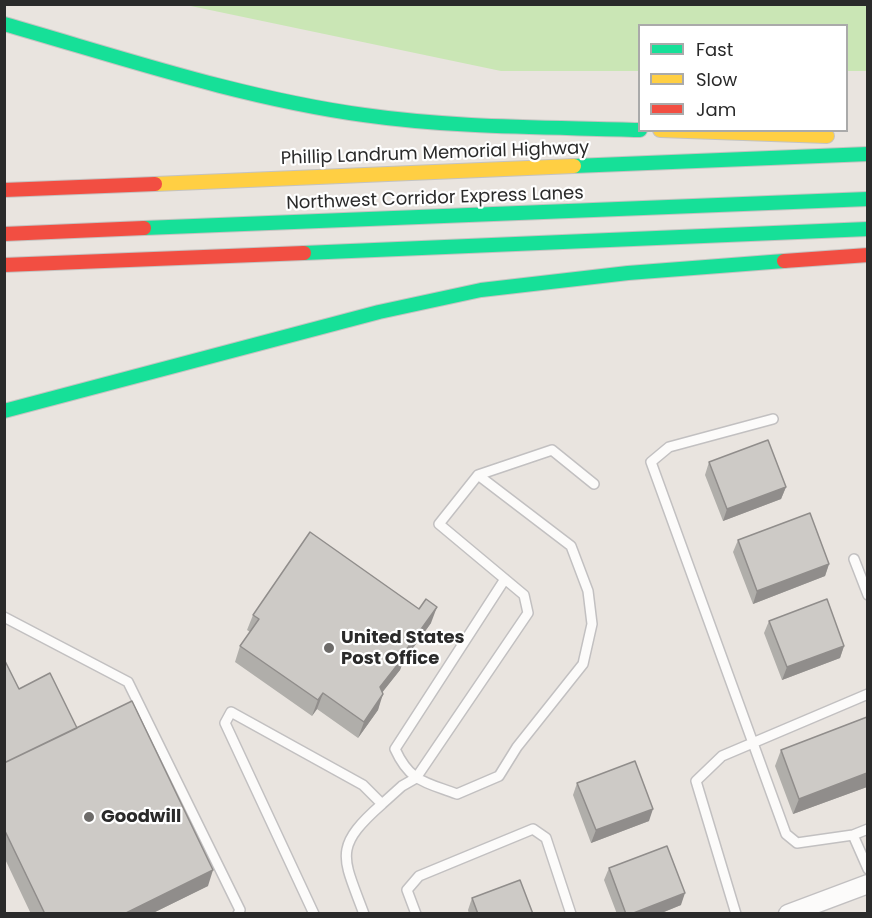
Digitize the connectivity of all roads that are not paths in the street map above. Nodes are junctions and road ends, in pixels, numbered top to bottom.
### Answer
1 (4, 24) edge
2 (638, 130) edge
3 (721, 132) edge
4 (844, 136) dead end
5 (867, 154) edge
6 (4, 190) edge
7 (867, 199) edge
8 (867, 229) edge
9 (4, 234) edge
10 (867, 255) edge
11 (4, 265) edge
12 (4, 411) edge
13 (773, 419) dead end
14 (478, 475) junction
15 (594, 484) dead end
16 (854, 559) dead end
17 (505, 579) junction
18 (867, 595) edge
19 (4, 617) edge
20 (867, 694) edge
21 (755, 742) junction
22 (416, 778) junction
23 (382, 804) junction
24 (867, 829) edge
25 (853, 835) junction
26 (867, 869) edge
27 (867, 884) edge
28 (238, 914) edge
29 (315, 914) edge
30 (364, 914) edge
31 (417, 914) edge
32 (572, 914) edge
33 (736, 914) edge
34 (788, 914) edge

1 - 2 highway
3 - 4 highway
5 - 6 highway, Phillip Landrum Memorial Highway
7 - 9 highway, Northwest Corridor Express Lanes
8 - 11 highway
10 - 12 highway
13 - 21 lane
14 - 15 lane
14 - 17 lane
14 - 22 lane
16 - 18 lane
17 - 22 lane
17 - 22 lane
19 - 28 lane
20 - 21 lane
21 - 25 lane
21 - 33 lane
22 - 23 lane
23 - 29 lane
23 - 30 lane
24 - 25 lane
25 - 26 lane
27 - 34 street
31 - 32 lane

